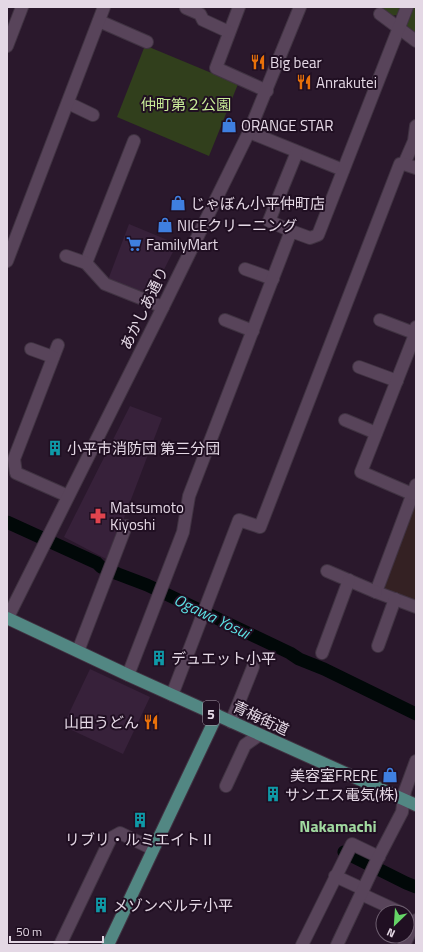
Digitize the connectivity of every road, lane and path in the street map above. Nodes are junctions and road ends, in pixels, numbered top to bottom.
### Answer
1 (22, 7) edge
2 (104, 7) edge
3 (239, 7) edge
4 (300, 7) edge
5 (407, 7) edge
6 (186, 8) dead end
7 (380, 14) dead end
8 (99, 21) junction
9 (398, 29) junction
10 (229, 32) junction
11 (147, 42) dead end
12 (416, 42) edge
13 (7, 46) edge
14 (267, 91) junction
15 (68, 103) junction
16 (93, 115) dead end
17 (416, 126) edge
18 (249, 132) junction
19 (134, 141) dead end
20 (297, 152) junction
21 (404, 164) junction
22 (416, 168) edge
23 (343, 170) junction
24 (291, 231) junction
25 (66, 256) dead end
26 (7, 262) edge
27 (86, 263) junction
28 (245, 269) dead end
29 (273, 279) junction
30 (163, 307) junction
31 (224, 320) dead end
32 (380, 320) dead end
33 (253, 331) junction
34 (415, 334) edge
35 (58, 345) dead end
36 (31, 349) dead end
37 (53, 357) junction
38 (359, 367) dead end
39 (397, 381) junction
40 (345, 420) dead end
41 (376, 433) junction
42 (414, 490) edge
43 (68, 496) junction
44 (126, 526) dead end
45 (327, 571) dead end
46 (349, 580) junction
47 (376, 592) junction
48 (395, 599) junction
49 (416, 607) edge
50 (7, 619) edge
51 (378, 646) dead end
52 (78, 651) junction
53 (322, 653) dead end
54 (253, 667) dead end
55 (128, 675) junction
56 (172, 695) junction
57 (217, 716) junction
58 (232, 722) junction
59 (259, 735) junction
60 (416, 761) edge
61 (226, 786) dead end
62 (404, 800) junction
63 (416, 805) edge
64 (153, 849) junction
65 (378, 858) junction
66 (335, 876) junction
67 (362, 891) junction
68 (386, 904) edge
69 (416, 920) edge
70 (60, 945) edge
71 (108, 945) edge
72 (302, 945) edge
73 (337, 945) edge
74 (404, 945) edge

1 - 13 street
2 - 8 street
3 - 10 street
4 - 14 street, あかしあ通り
5 - 9 street
6 - 10 street
7 - 9 street
8 - 11 street
8 - 15 street
9 - 12 street
9 - 23 street
10 - 14 street
14 - 18 street, あかしあ通り
15 - 16 street
15 - 26 street
17 - 21 street
18 - 20 street
18 - 30 street, あかしあ通り
19 - 27 street
20 - 23 street
20 - 24 street
21 - 22 street
21 - 56 street
23 - 24 street
24 - 29 street
25 - 27 street
27 - 30 street
28 - 29 street
29 - 33 street
30 - 43 street, あかしあ通り
31 - 33 street
32 - 34 street
33 - 55 street
34 - 39 street
35 - 37 street
36 - 37 street
37 - 43 street
38 - 39 street
39 - 41 street
40 - 41 street
41 - 42 street
42 - 47 street
43 - 50 street, あかしあ通り
44 - 52 street
45 - 46 street
46 - 47 street
46 - 53 street
47 - 48 street
48 - 49 street
48 - 51 street
50 - 52 main road, 青梅街道 / 5
52 - 55 main road, 青梅街道 / 5
54 - 58 street
55 - 56 main road, 青梅街道 / 5
56 - 57 main road, 青梅街道 / 5
57 - 58 main road, 青梅街道 / 5
57 - 64 main road
58 - 59 main road, 青梅街道 / 5
59 - 61 street
59 - 62 main road, 青梅街道 / 5
60 - 62 street
62 - 63 main road, 青梅街道 / 5
62 - 65 street
64 - 70 street
64 - 71 main road
65 - 66 street
65 - 67 street
66 - 67 street
66 - 72 street
67 - 68 street
67 - 73 street
69 - 74 street

